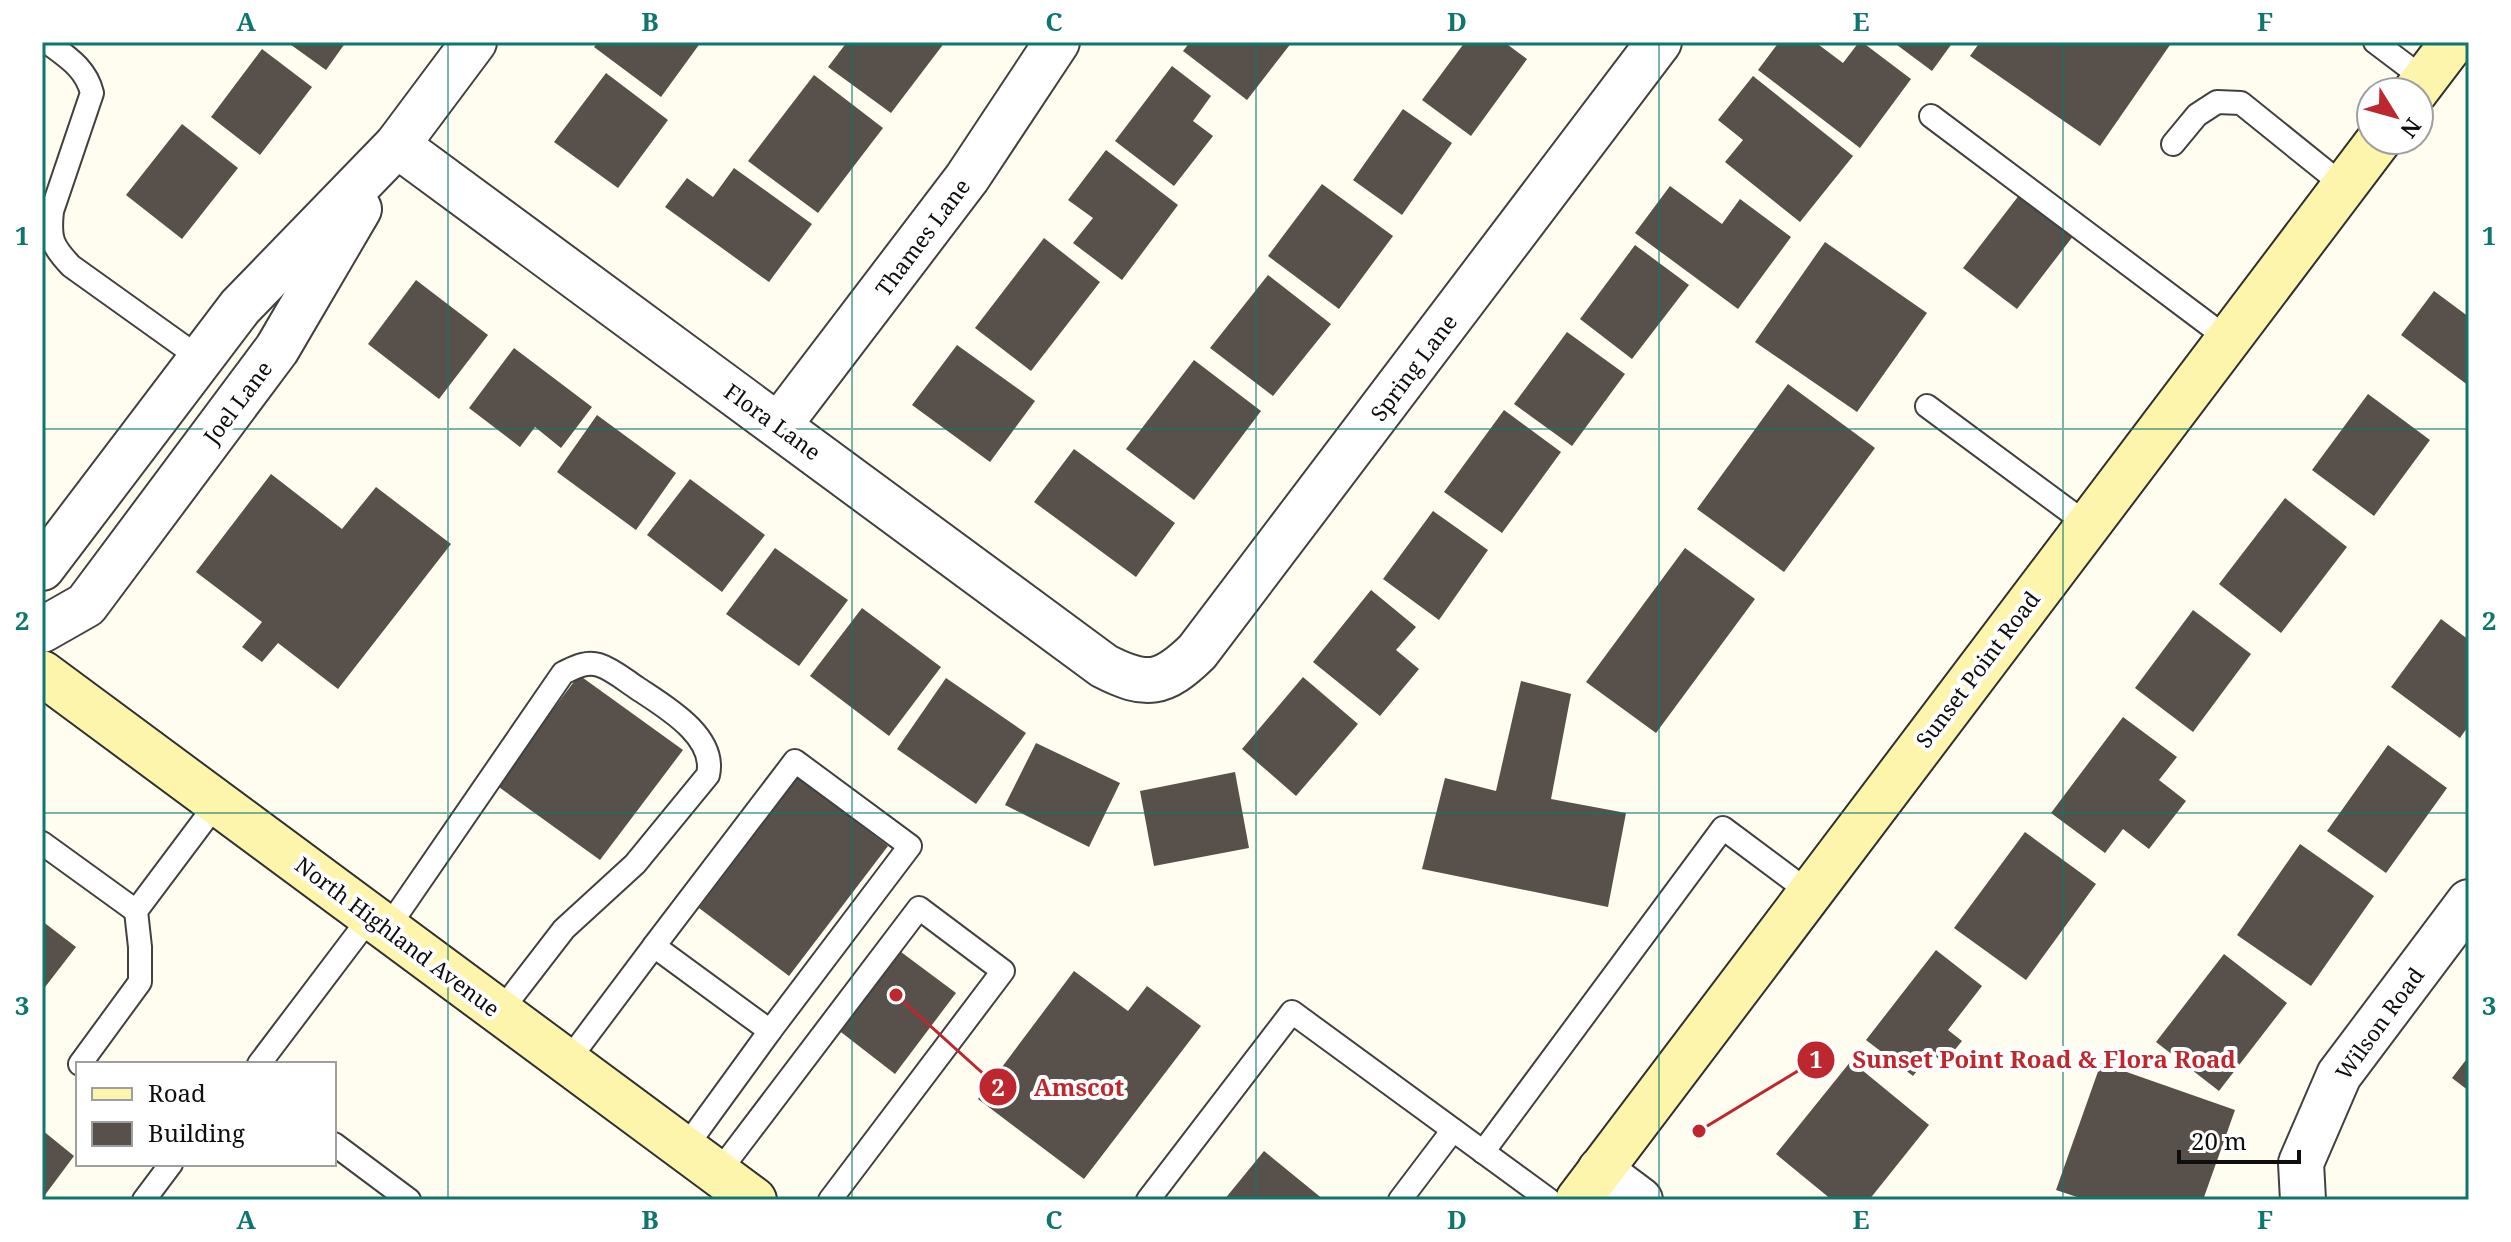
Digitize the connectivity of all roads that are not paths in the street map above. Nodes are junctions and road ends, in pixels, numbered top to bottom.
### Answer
1 (47, 42) edge
2 (474, 42) edge
3 (1057, 42) edge
4 (1659, 42) edge
5 (2375, 42) edge
6 (2453, 42) edge
7 (2410, 76) edge
8 (2428, 76) edge
9 (1931, 116) dead end
10 (2173, 144) dead end
11 (397, 145) junction
12 (2367, 156) edge
13 (2344, 186) junction
14 (2228, 339) junction
15 (201, 359) junction
16 (1927, 406) dead end
17 (779, 425) junction
18 (2088, 525) junction
19 (42, 568) edge
20 (42, 630) edge
21 (42, 673) edge
22 (1156, 680) joint
23 (217, 803) junction
24 (42, 843) edge
25 (1810, 893) junction
26 (2469, 902) edge
27 (136, 911) junction
28 (379, 922) junction
29 (654, 946) junction
30 (500, 1012) junction
31 (770, 1031) junction
32 (81, 1062) edge
33 (261, 1062) edge
34 (567, 1062) junction
35 (1453, 1130) junction
36 (336, 1145) edge
37 (1483, 1152) junction
38 (170, 1166) edge
39 (721, 1181) edge
40 (1589, 1185) edge
41 (144, 1200) edge
42 (409, 1200) edge
43 (830, 1200) edge
44 (1148, 1200) edge
45 (1400, 1200) edge
46 (1549, 1200) edge
47 (1640, 1200) edge
48 (2303, 1200) edge

1 - 15 lane
2 - 11 street, Joel Lane
3 - 17 street, Thames Lane
4 - 22 street, Spring Lane
5 - 7 lane
6 - 8 main road
9 - 14 lane
10 - 13 lane
11 - 15 street, Joel Lane
11 - 17 street, Flora Lane
11 - 20 street, Joel Lane
12 - 13 main road, Sunset Point Road
13 - 14 main road, Sunset Point Road
14 - 18 main road, Sunset Point Road
15 - 19 street, Joel Lane
16 - 18 lane
17 - 22 street, Flora Lane
18 - 25 main road, Sunset Point Road
21 - 23 main road, North Highland Avenue
23 - 27 lane
23 - 28 main road, North Highland Avenue
24 - 27 lane
25 - 37 lane
25 - 40 main road, Sunset Point Road
26 - 48 street, Wilson Road
27 - 32 lane
28 - 30 main road, North Highland Avenue
28 - 30 lane
28 - 33 lane
29 - 31 lane
29 - 31 lane
29 - 34 lane
30 - 34 main road, North Highland Avenue
31 - 39 lane
34 - 39 main road, North Highland Avenue
35 - 37 lane
35 - 44 lane
35 - 45 lane
36 - 42 lane
37 - 46 lane
38 - 41 lane
39 - 43 lane
40 - 47 street

